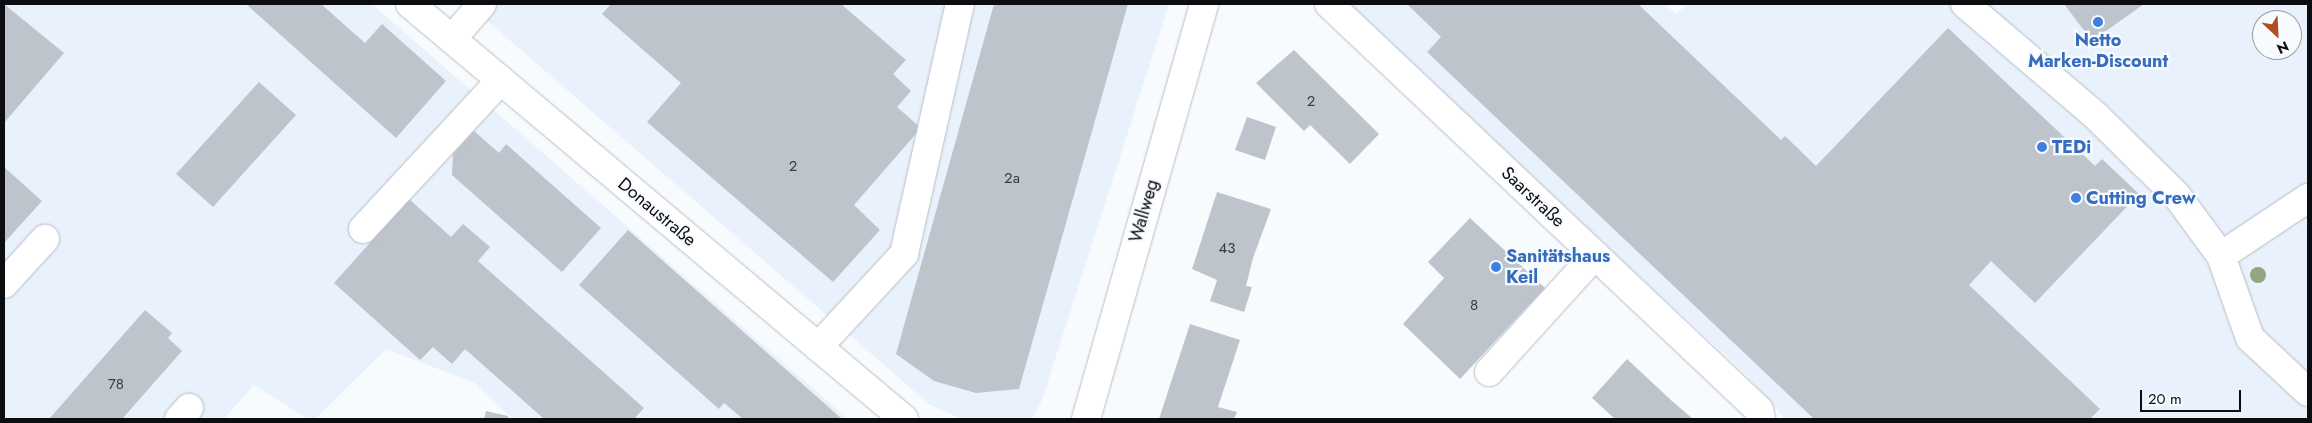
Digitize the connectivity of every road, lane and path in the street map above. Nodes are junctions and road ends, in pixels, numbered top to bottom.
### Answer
1 (410, 4) edge
2 (482, 4) edge
3 (960, 4) edge
4 (1204, 4) edge
5 (1329, 4) edge
6 (1965, 4) edge
7 (452, 39) junction
8 (501, 80) junction
9 (2308, 198) edge
10 (363, 229) dead end
11 (45, 239) dead end
12 (1595, 255) junction
13 (2221, 256) junction
14 (4, 284) edge
15 (818, 347) junction
16 (1489, 372) dead end
17 (2308, 392) edge
18 (1760, 415) edge
19 (904, 419) edge
20 (1086, 419) edge

1 - 7 street, Donaustraße
2 - 7 street
3 - 15 street
4 - 20 street, Wallweg
5 - 12 street, Saarstraße
6 - 13 street
7 - 8 street, Donaustraße
8 - 10 street
8 - 15 street, Donaustraße
9 - 13 street
11 - 14 street
12 - 16 street
12 - 18 street, Saarstraße
13 - 17 street
15 - 19 street, Donaustraße

